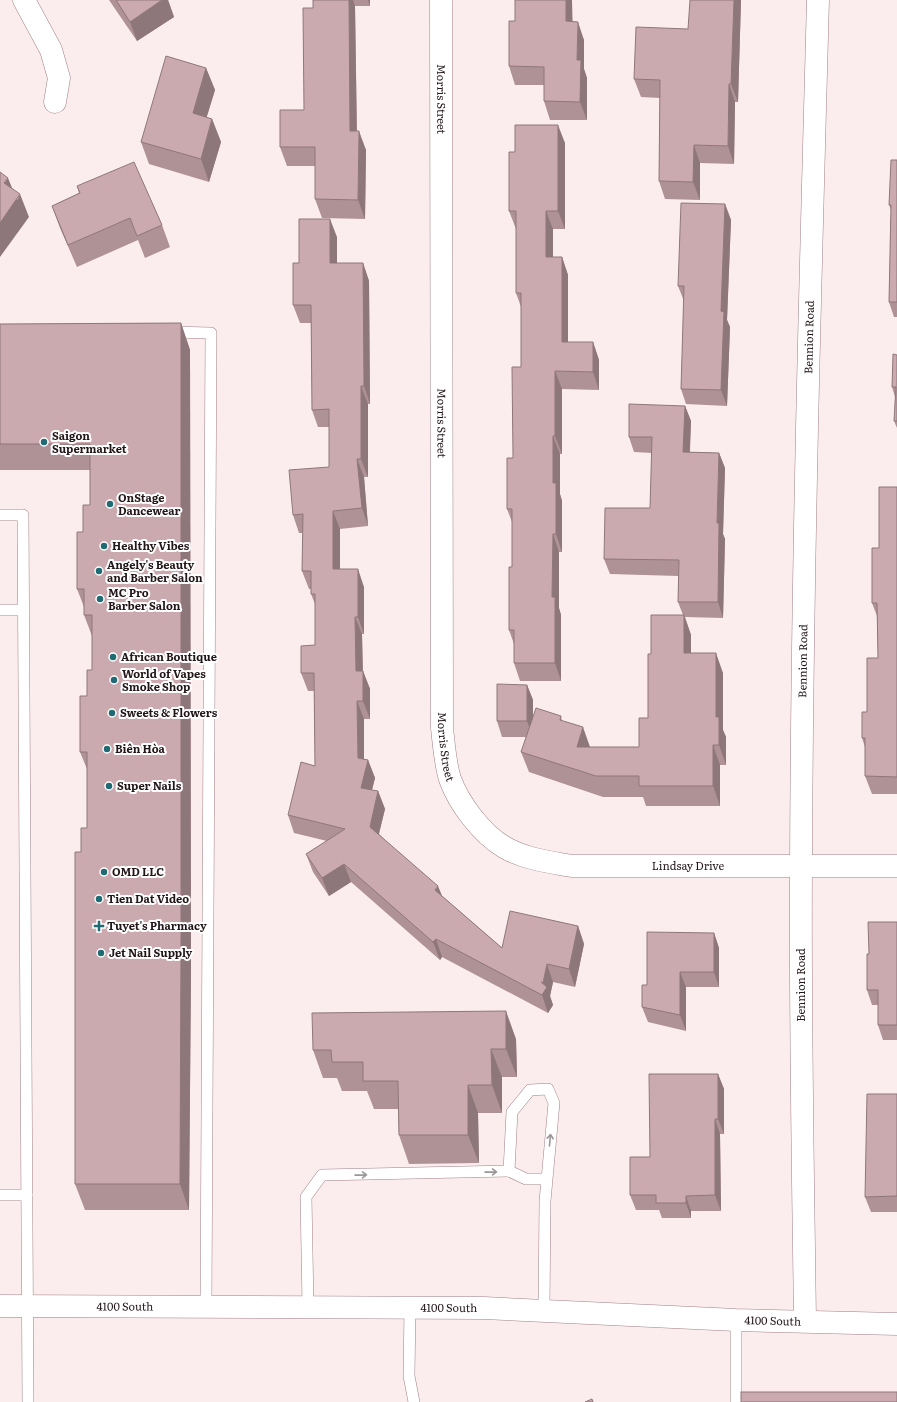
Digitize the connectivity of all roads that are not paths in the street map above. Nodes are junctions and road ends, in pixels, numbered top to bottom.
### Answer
1 (24, 0) edge
2 (441, 0) edge
3 (818, 0) edge
4 (55, 102) dead end
5 (156, 332) edge
6 (0, 515) edge
7 (0, 610) edge
8 (23, 610) junction
9 (487, 834) joint
10 (801, 866) junction
11 (897, 866) edge
12 (509, 1172) junction
13 (547, 1179) junction
14 (0, 1195) edge
15 (27, 1195) junction
16 (0, 1306) edge
17 (28, 1306) junction
18 (206, 1306) junction
19 (308, 1306) junction
20 (410, 1308) junction
21 (544, 1310) junction
22 (736, 1320) junction
23 (805, 1321) junction
24 (897, 1324) edge
25 (28, 1402) edge
26 (414, 1402) edge
27 (736, 1402) edge

1 - 4 street
2 - 9 street, Morris Street
3 - 10 street, Bennion Road
5 - 18 lane
6 - 8 lane
7 - 8 lane
8 - 15 lane
9 - 10 street, Lindsay Drive
10 - 11 street, Lindsay Drive
10 - 23 street, Bennion Road
12 - 13 lane
13 -> 12 lane
19 -> 12 lane
13 - 21 lane
14 - 15 lane
15 - 17 lane
16 - 17 street, 4100 South
17 - 18 street, 4100 South
17 - 25 lane
18 - 19 street, 4100 South
19 - 20 street, 4100 South
20 - 21 street, 4100 South
20 - 26 lane
21 - 22 street, 4100 South
22 - 23 street, 4100 South
22 - 27 lane
23 - 24 street, 4100 South

